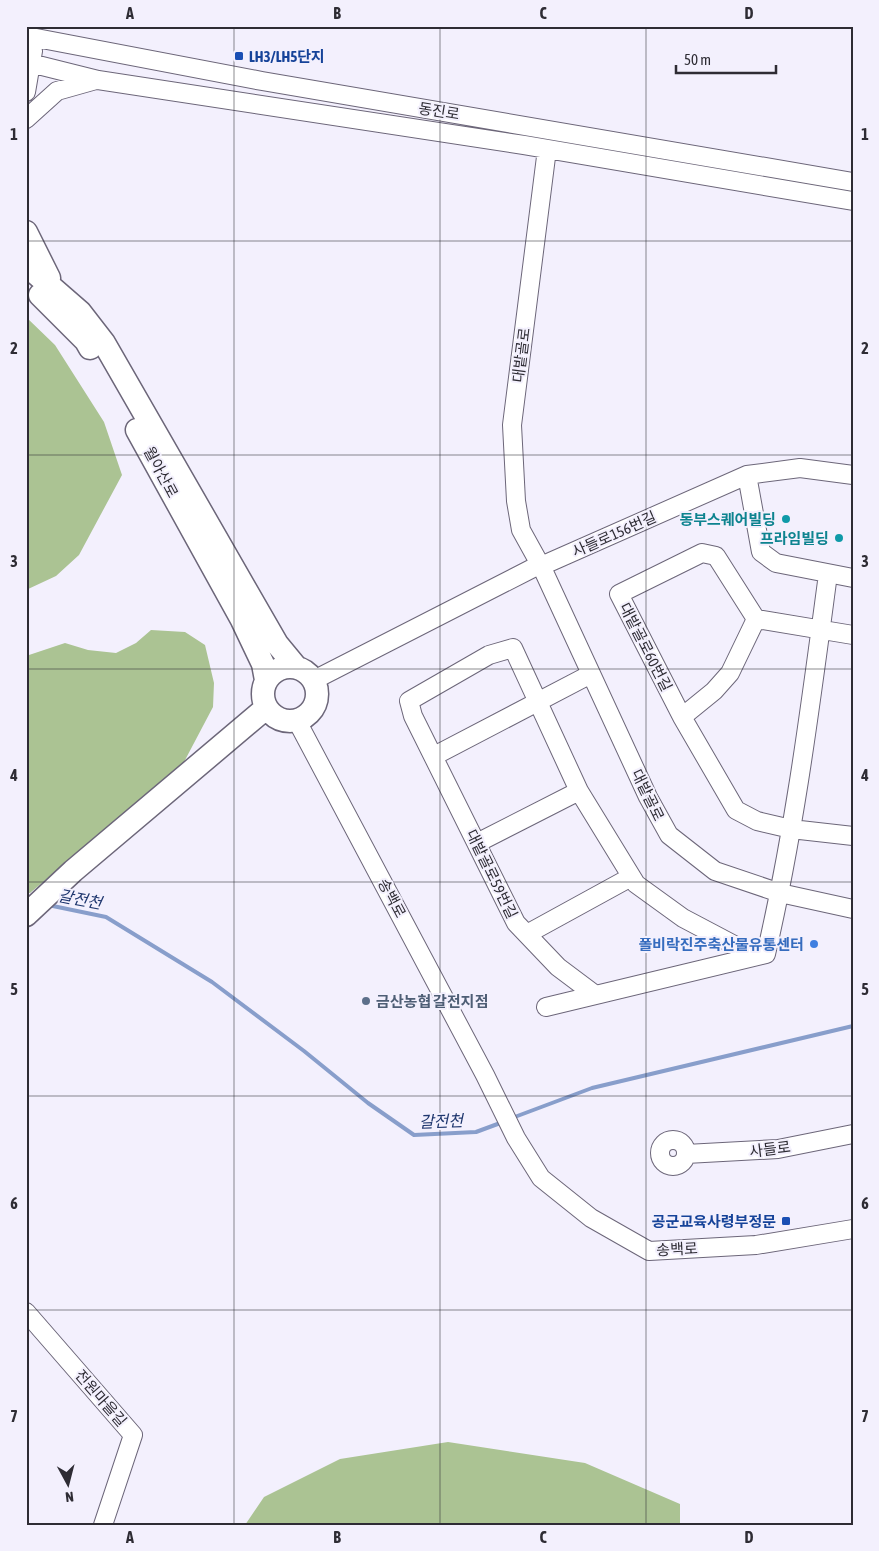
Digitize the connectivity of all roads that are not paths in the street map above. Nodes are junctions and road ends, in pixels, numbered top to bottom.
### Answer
1 (31, 37) edge
2 (29, 62) edge
3 (98, 80) junction
4 (26, 92) edge
5 (26, 119) edge
6 (546, 157) junction
7 (853, 182) edge
8 (853, 201) edge
9 (26, 232) edge
10 (26, 265) edge
11 (26, 283) edge
12 (59, 293) junction
13 (747, 475) junction
14 (853, 475) edge
15 (540, 565) junction
16 (828, 574) junction
17 (853, 578) edge
18 (756, 619) junction
19 (821, 628) junction
20 (853, 635) edge
21 (305, 674) junction
22 (591, 674) junction
23 (266, 680) junction
24 (538, 700) junction
25 (266, 708) junction
26 (682, 717) junction
27 (297, 720) junction
28 (434, 756) junction
29 (579, 791) junction
30 (791, 829) junction
31 (853, 836) edge
32 (478, 844) junction
33 (631, 877) junction
34 (780, 893) junction
35 (853, 909) edge
36 (26, 915) edge
37 (526, 934) junction
38 (755, 956) junction
39 (594, 994) junction
40 (546, 1007) dead end
41 (853, 1134) edge
42 (686, 1154) dead end
43 (853, 1229) edge
44 (26, 1312) edge
45 (103, 1525) edge

1 - 2 street
1 - 7 street, 동진로
2 - 3 street, 동진로
2 - 4 street
3 - 5 street
3 - 6 street, 동진로
6 - 8 street, 동진로
6 - 15 street, 대밭골로
9 - 12 main road
10 - 12 main road
11 - 23 main road, 월아산로
12 - 21 main road
13 - 14 street, 사들로156번길
13 - 15 street, 사들로156번길
13 - 16 street
15 - 21 street, 사들로156번길
15 - 22 street, 대밭골로
16 - 17 street
16 - 19 street
18 - 19 street
18 - 26 street
18 - 26 street, 대밭골로60번길
19 - 20 street
19 - 30 street
21 - 23 main road
21 - 27 main road
22 - 24 street
22 - 34 street, 대밭골로
23 - 25 main road
24 - 28 street
24 - 28 street, 대밭골로59번길
24 - 29 street
25 - 27 main road
25 - 36 main road
26 - 30 street, 대밭골로60번길
27 - 43 street, 송백로
28 - 32 street, 대밭골로59번길
29 - 32 street
29 - 33 street
30 - 31 street, 대밭골로60번길
30 - 34 street
32 - 37 street, 대밭골로59번길
33 - 37 street
33 - 38 street
34 - 35 street, 대밭골로
34 - 38 street
37 - 39 street, 대밭골로59번길
38 - 39 street
39 - 40 street
41 - 42 street, 사들로
44 - 45 street, 전원마을길

